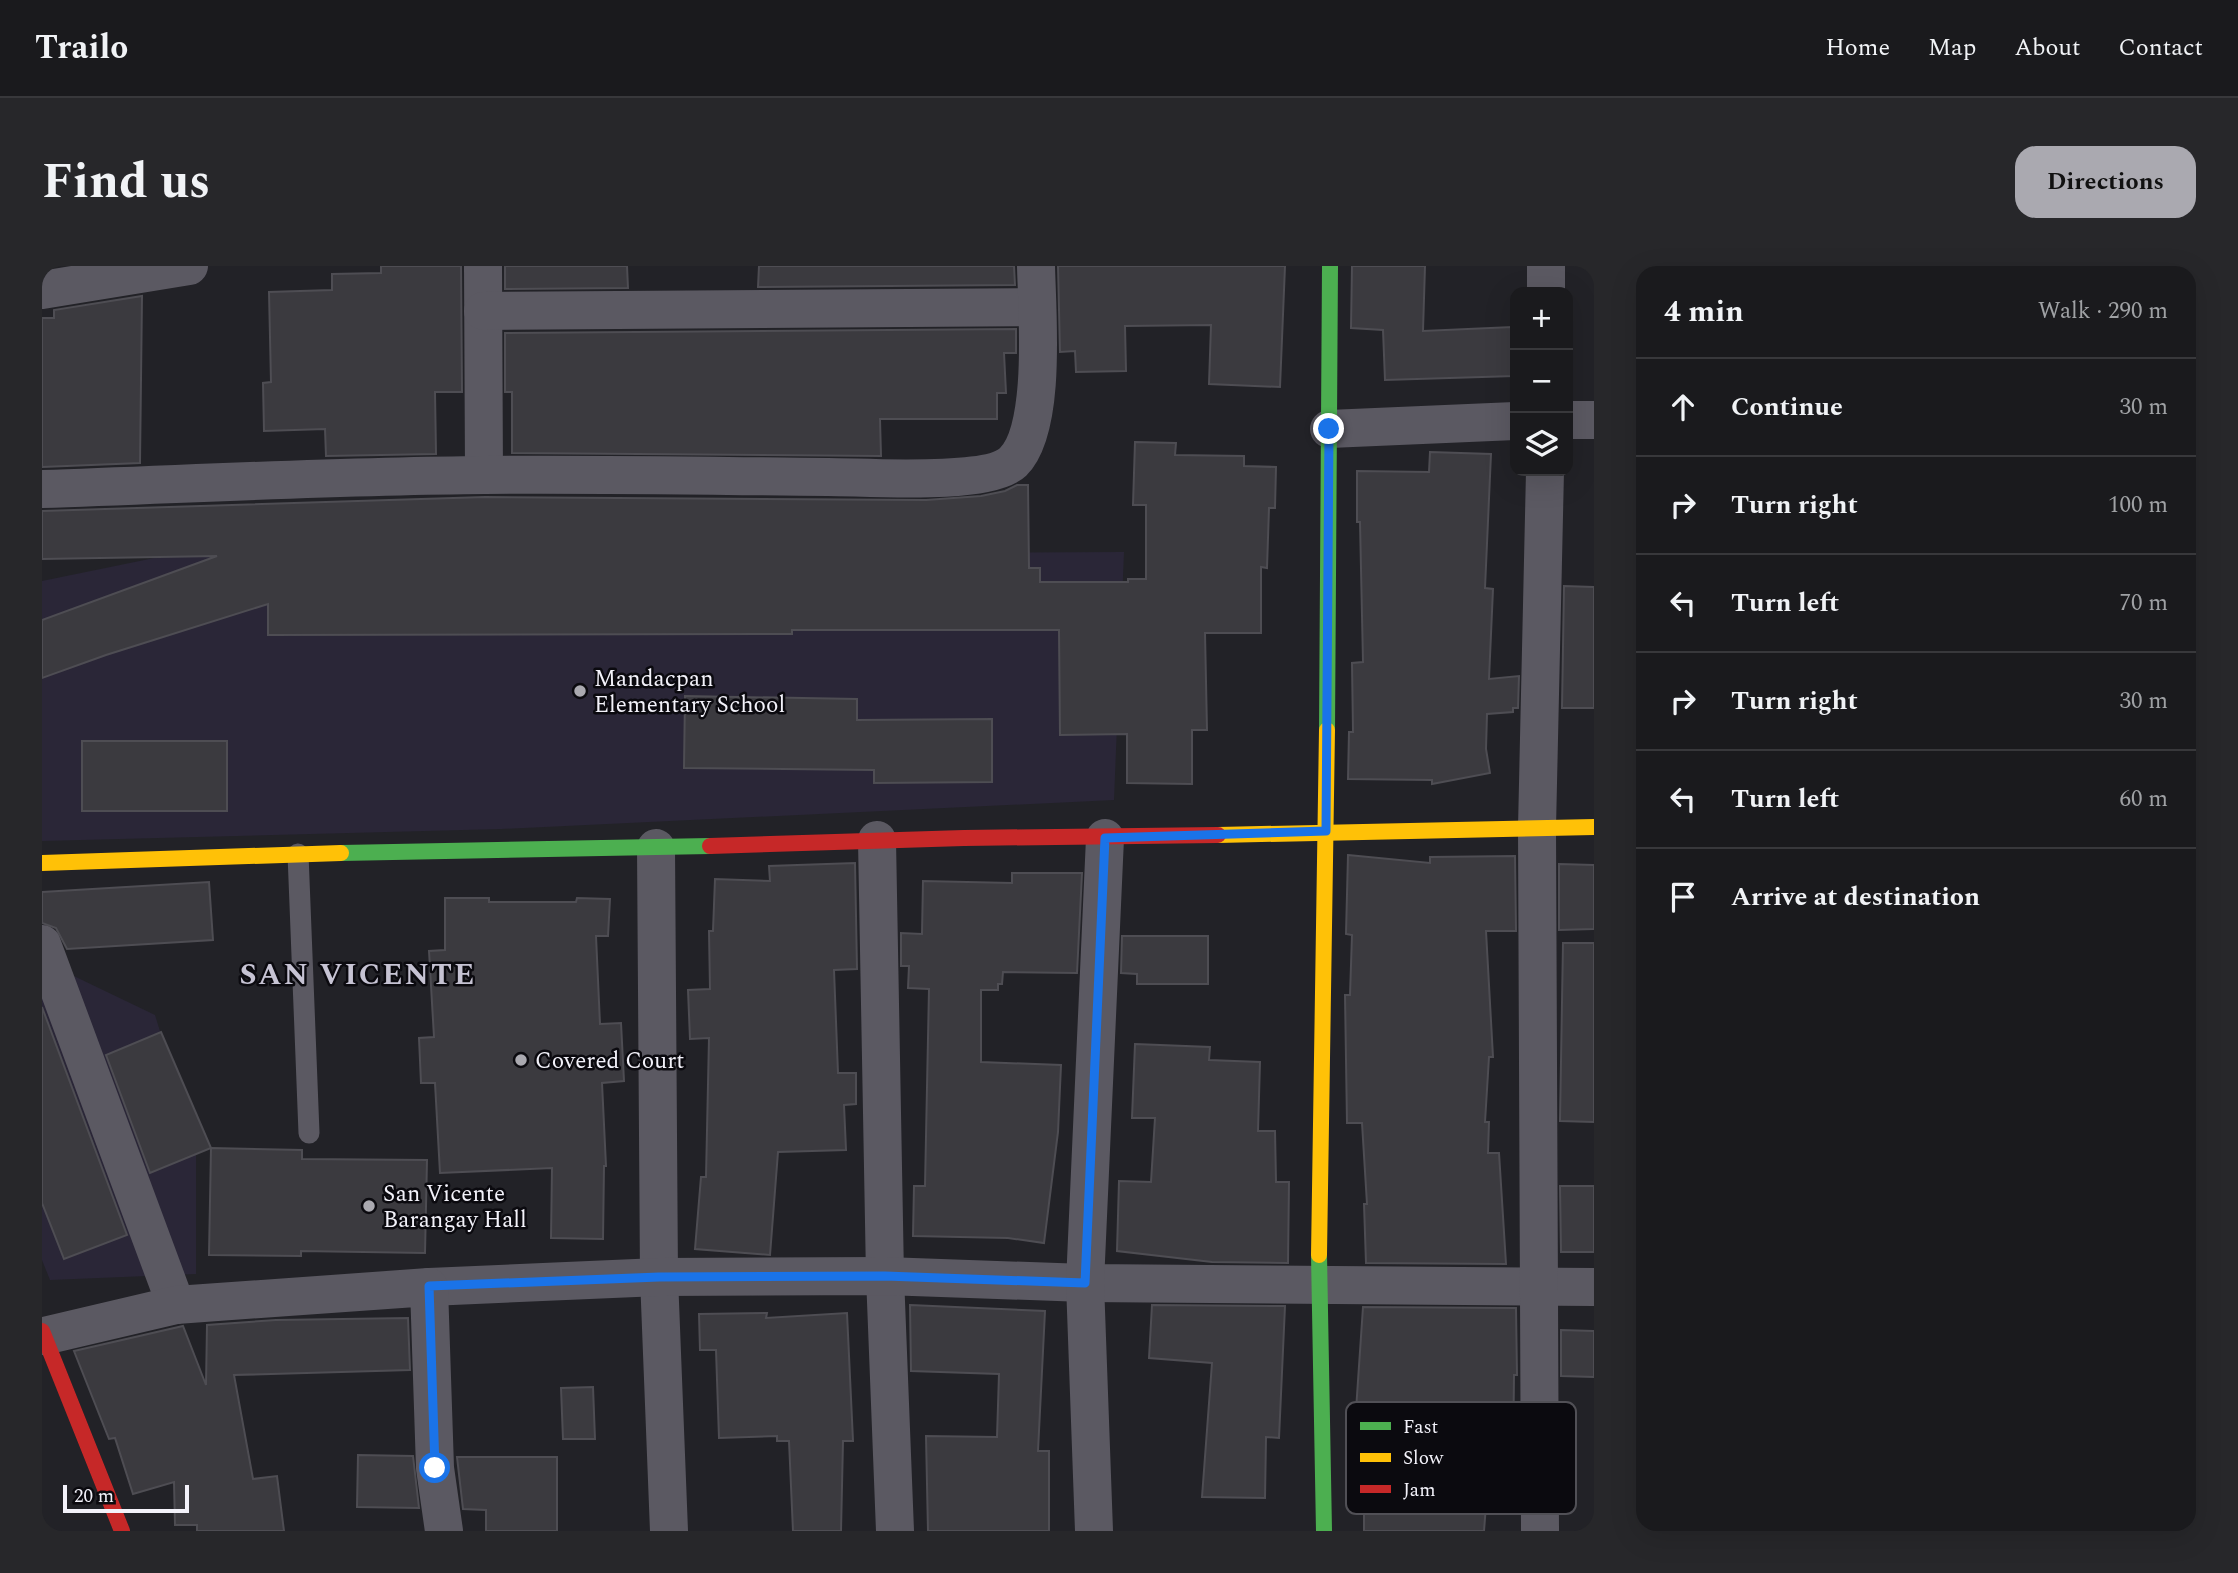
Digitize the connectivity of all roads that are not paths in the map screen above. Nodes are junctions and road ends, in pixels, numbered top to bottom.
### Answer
1 (189, 266) edge
2 (483, 266) edge
3 (1036, 266) edge
4 (1330, 266) edge
5 (1546, 266) edge
6 (1546, 287) edge
7 (42, 290) edge
8 (1037, 307) junction
9 (483, 311) junction
10 (1573, 420) edge
11 (1594, 420) edge
12 (1510, 421) edge
13 (1329, 429) junction
14 (484, 475) junction
15 (1545, 476) edge
16 (42, 489) edge
17 (1594, 827) edge
18 (1537, 828) junction
19 (1326, 831) junction
20 (1105, 838) junction
21 (877, 841) junction
22 (656, 848) junction
23 (298, 854) junction
24 (42, 863) edge
25 (42, 944) edge
26 (309, 1133) dead end
27 (885, 1276) junction
28 (659, 1277) junction
29 (1085, 1283) junction
30 (1319, 1285) junction
31 (429, 1286) junction
32 (1539, 1287) junction
33 (1594, 1287) edge
34 (176, 1305) junction
35 (43, 1333) edge
36 (1539, 1402) edge
37 (122, 1531) edge
38 (444, 1531) edge
39 (669, 1531) edge
40 (895, 1531) edge
41 (1094, 1531) edge
42 (1324, 1531) edge

1 - 7 street
2 - 9 street
3 - 8 street
4 - 13 street
5 - 6 street
8 - 9 street
8 - 14 street
9 - 14 street
10 - 11 street
12 - 13 street
13 - 19 street
14 - 16 street
15 - 18 street
17 - 18 street
18 - 19 street
18 - 32 street
19 - 20 street
19 - 30 street
20 - 21 street
20 - 29 street
21 - 22 street
21 - 27 street
22 - 23 street
22 - 28 street
23 - 24 street
23 - 26 lane
25 - 34 street
27 - 28 street
27 - 29 street
27 - 40 street
28 - 31 street
28 - 39 street
29 - 30 street
29 - 41 street
30 - 32 street
30 - 42 street
31 - 34 street
31 - 38 street
32 - 33 street
32 - 36 street
34 - 35 street
35 - 37 street

